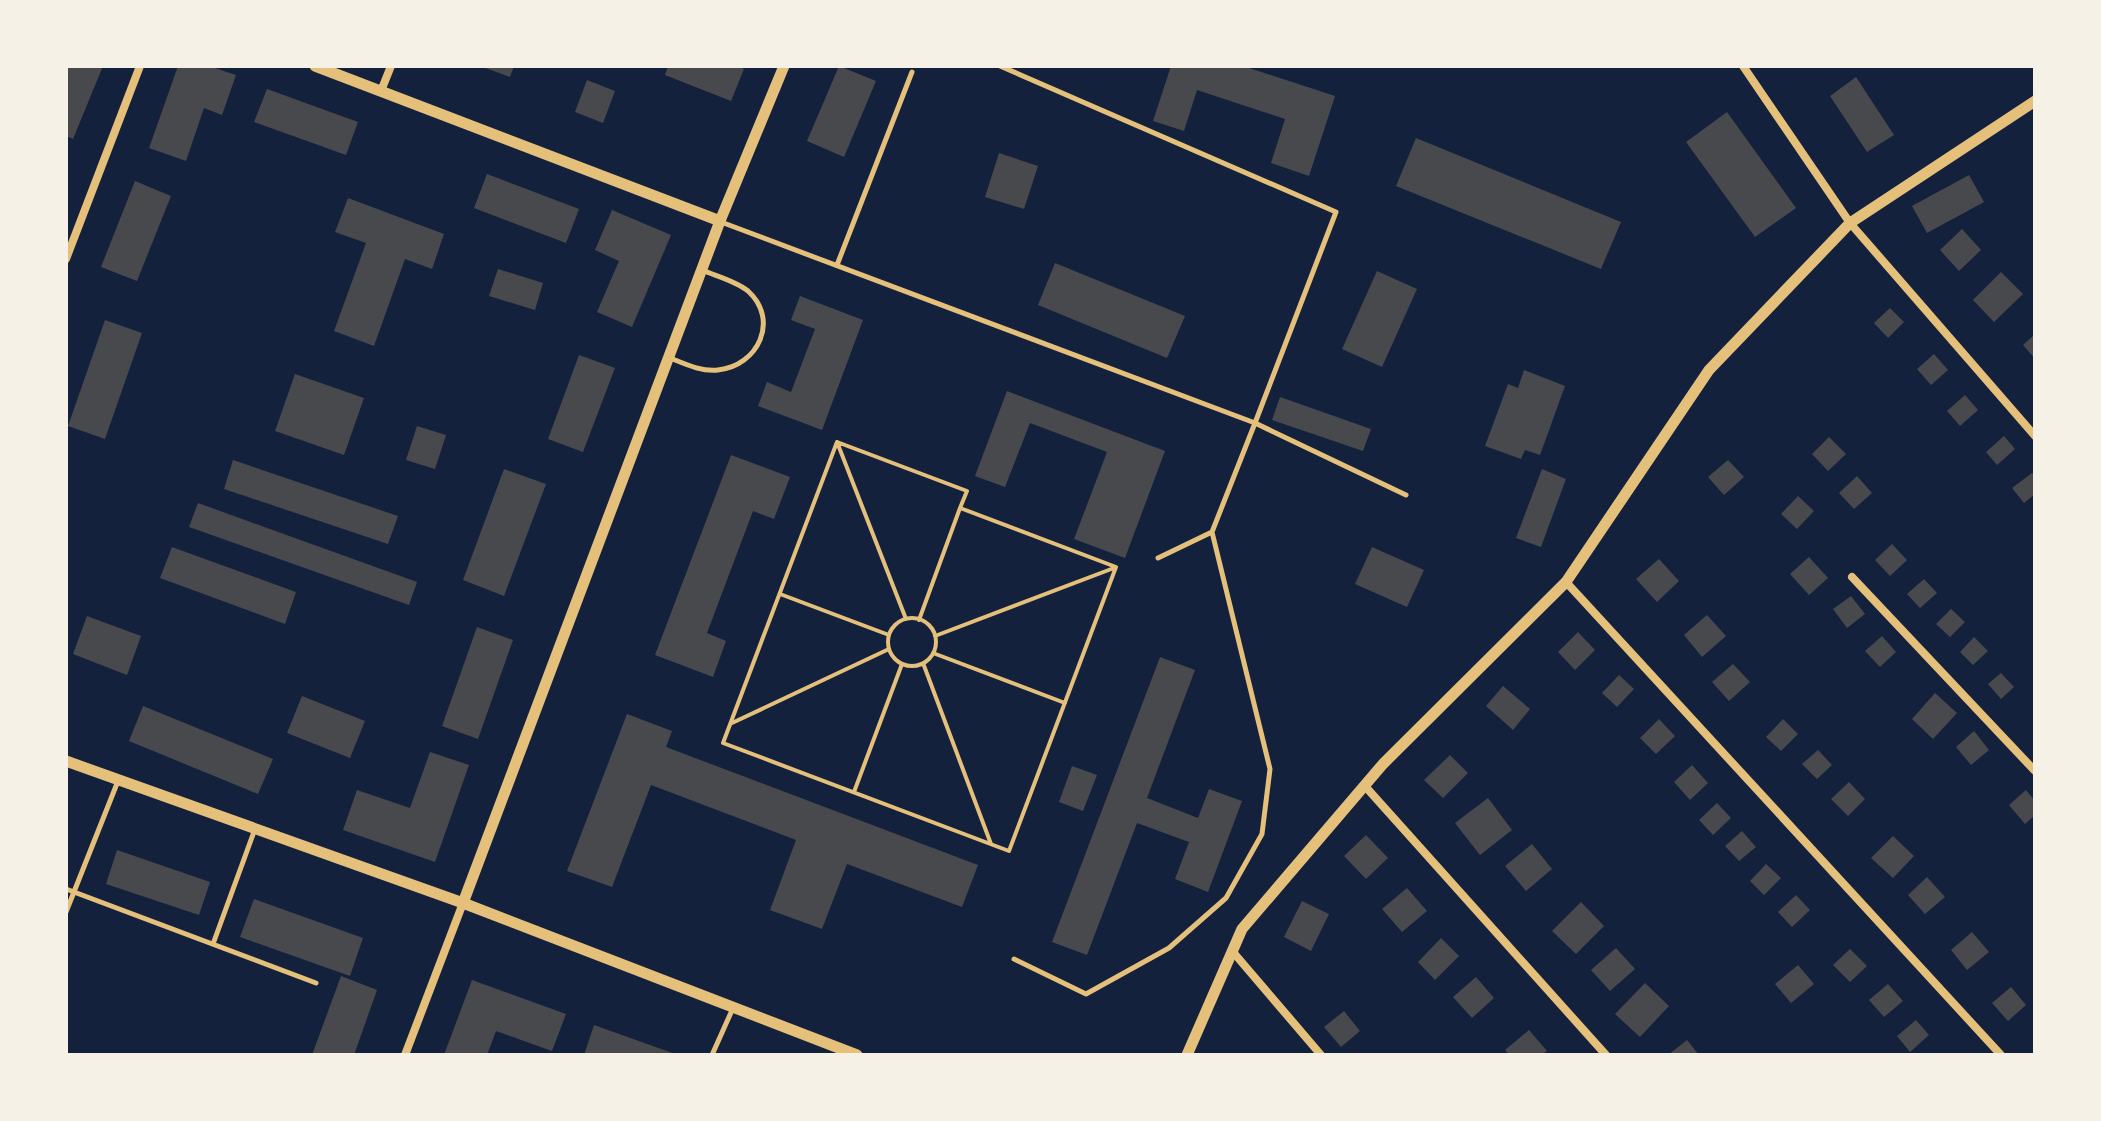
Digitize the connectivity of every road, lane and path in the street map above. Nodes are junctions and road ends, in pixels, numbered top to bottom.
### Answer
1 (140, 66) edge
2 (315, 66) edge
3 (391, 66) edge
4 (784, 66) edge
5 (1000, 66) edge
6 (1743, 66) edge
7 (912, 72) dead end
8 (381, 91) junction
9 (2035, 101) edge
10 (720, 221) junction
11 (1850, 223) junction
12 (66, 259) edge
13 (837, 265) junction
14 (702, 270) junction
15 (669, 357) junction
16 (1255, 423) junction
17 (2035, 436) edge
18 (837, 442) junction
19 (1406, 495) dead end
20 (960, 508) junction
21 (1212, 532) junction
22 (1158, 558) dead end
23 (1116, 567) junction
24 (1852, 577) dead end
25 (1566, 582) junction
26 (780, 594) junction
27 (906, 619) junction
28 (919, 620) junction
29 (889, 635) junction
30 (935, 636) junction
31 (889, 649) junction
32 (933, 653) junction
33 (923, 663) junction
34 (902, 664) junction
35 (1065, 703) junction
36 (731, 723) junction
37 (66, 761) edge
38 (2035, 771) edge
39 (119, 780) junction
40 (1364, 785) junction
41 (854, 792) junction
42 (255, 829) junction
43 (991, 844) junction
44 (66, 889) edge
45 (73, 892) junction
46 (463, 903) junction
47 (66, 912) edge
48 (213, 944) junction
49 (1233, 952) junction
50 (1014, 959) dead end
51 (316, 983) dead end
52 (733, 1007) junction
53 (405, 1055) edge
54 (712, 1055) edge
55 (857, 1055) edge
56 (1187, 1055) edge
57 (1321, 1055) edge
58 (1606, 1055) edge
59 (2001, 1055) edge

1 - 12 street
2 - 8 street
3 - 8 street
4 - 10 street
5 - 16 lane
6 - 11 street
7 - 13 lane
8 - 10 street
9 - 11 street
10 - 13 lane
10 - 14 street
11 - 17 street
11 - 25 street
13 - 16 lane
14 - 15 street
14 - 15 lane
15 - 46 street
16 - 19 lane
16 - 21 lane
18 - 20 path
18 - 26 path
18 - 27 path
20 - 23 path
20 - 28 path
21 - 22 lane
21 - 50 lane
23 - 30 path
23 - 35 path
24 - 38 street
25 - 40 street
25 - 59 street
26 - 29 path
26 - 36 path
27 - 28 path
27 - 29 path
28 - 30 path
29 - 31 path
30 - 32 path
31 - 34 path
31 - 36 path
32 - 33 path
32 - 35 path
33 - 34 path
33 - 43 path
34 - 41 path
35 - 43 path
36 - 41 path
37 - 39 street
39 - 42 street
39 - 45 lane
40 - 49 street
40 - 58 street
41 - 43 path
42 - 46 street
42 - 48 lane
44 - 45 lane
45 - 47 lane
45 - 48 lane
46 - 52 street
46 - 53 street
48 - 51 lane
49 - 56 street
49 - 57 street
52 - 54 lane
52 - 55 street

